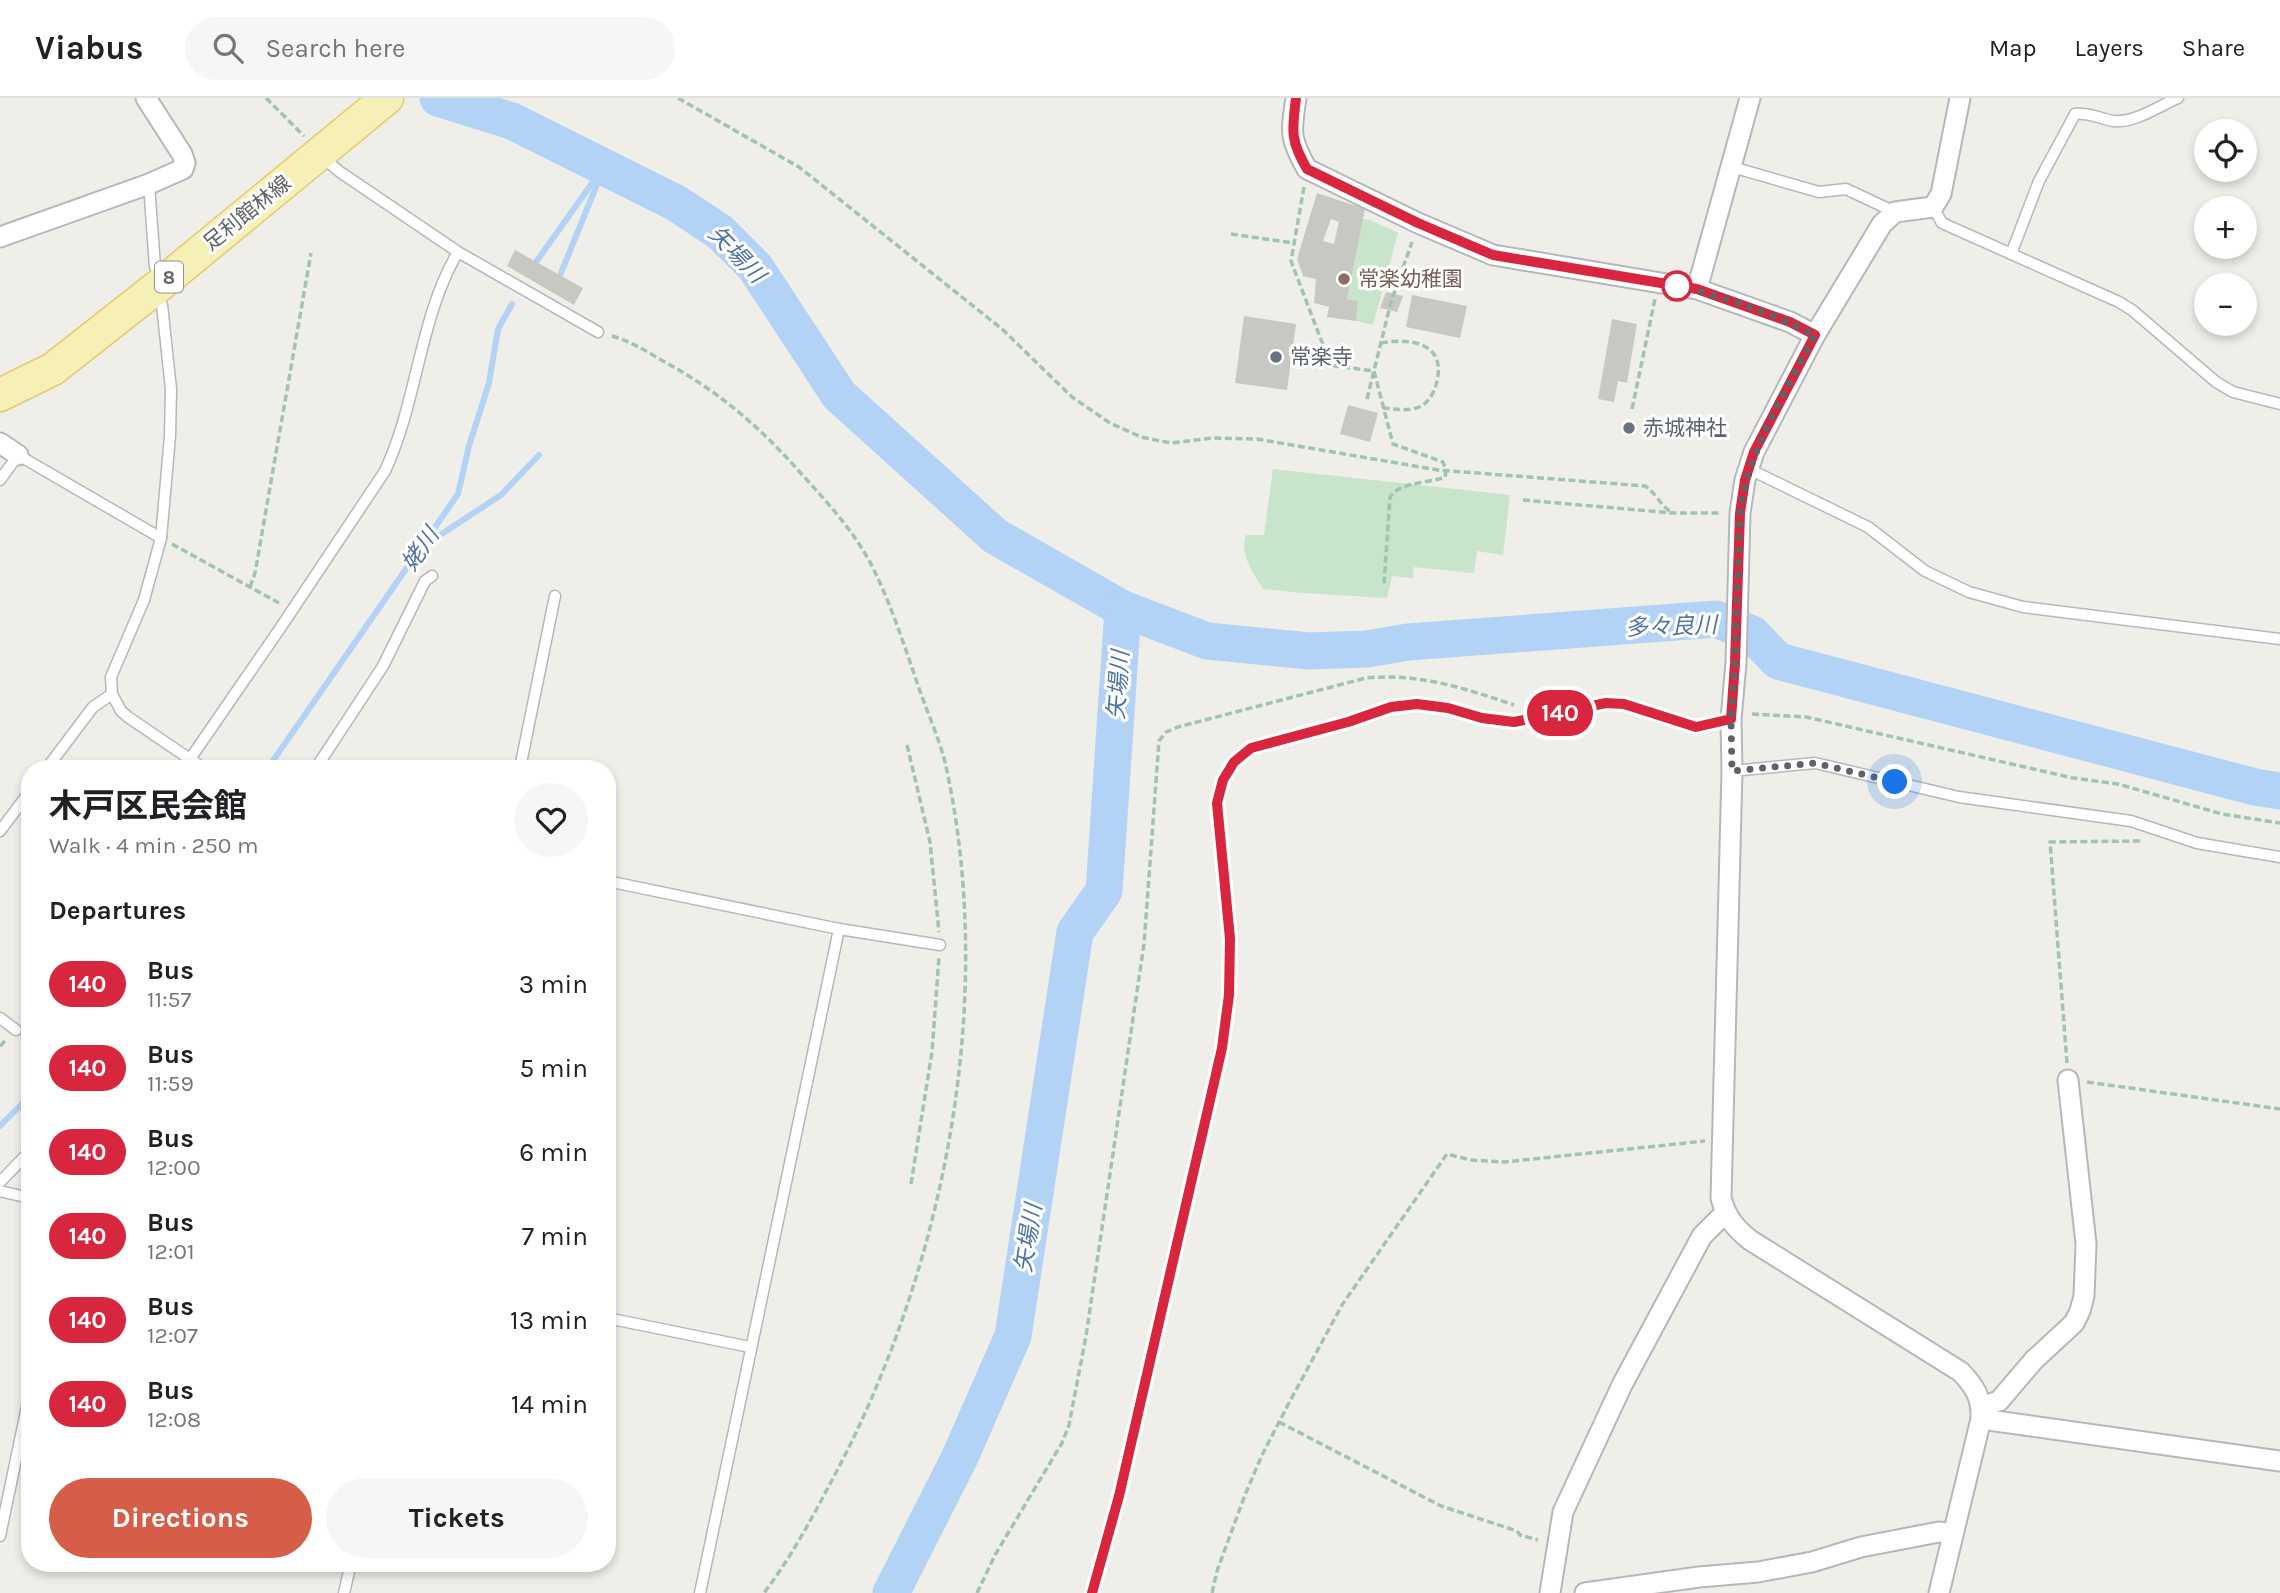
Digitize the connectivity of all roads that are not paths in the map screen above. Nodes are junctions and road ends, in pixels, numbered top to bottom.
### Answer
1 (146, 98) edge
2 (387, 98) edge
3 (1296, 98) edge
4 (1750, 98) edge
5 (1960, 98) edge
6 (2178, 98) edge
7 (319, 148) junction
8 (1732, 167) junction
9 (149, 184) junction
10 (1933, 207) junction
11 (1895, 212) junction
12 (0, 237) edge
13 (458, 252) junction
14 (2011, 254) junction
15 (155, 267) dead end
16 (1697, 289) junction
17 (162, 305) dead end
18 (598, 332) dead end
19 (1815, 335) junction
20 (0, 395) edge
21 (2280, 404) edge
22 (0, 443) edge
23 (18, 455) junction
24 (1749, 469) junction
25 (0, 480) edge
26 (161, 538) junction
27 (432, 576) dead end
28 (555, 596) dead end
29 (2280, 639) edge
30 (112, 694) junction
31 (1732, 714) junction
32 (53, 760) edge
33 (191, 760) edge
34 (199, 760) edge
35 (321, 760) edge
36 (522, 760) edge
37 (1732, 771) junction
38 (21, 804) edge
39 (0, 831) edge
40 (2280, 857) edge
41 (616, 883) edge
42 (839, 929) junction
43 (940, 945) road end
44 (0, 1018) edge
45 (16, 1030) dead end
46 (2068, 1080) road end
47 (21, 1160) edge
48 (0, 1182) edge
49 (0, 1191) edge
50 (21, 1196) edge
51 (1725, 1213) junction
52 (616, 1320) edge
53 (750, 1347) junction
54 (1981, 1413) junction
55 (21, 1435) edge
56 (2280, 1461) edge
57 (1952, 1534) junction
58 (0, 1536) edge
59 (349, 1572) edge
60 (1556, 1592) edge
61 (344, 1593) edge
62 (700, 1593) edge
63 (1092, 1593) edge
64 (1585, 1593) edge
65 (1939, 1593) edge

1 - 9 street
2 - 7 main road, 足利館林線 / 8
3 - 16 street
4 - 8 street
5 - 10 street
6 - 14 lane
7 - 13 lane
7 - 20 main road, 足利館林線 / 8
8 - 11 lane
8 - 16 street
9 - 12 street
9 - 15 lane
10 - 11 street
10 - 14 lane
11 - 19 street
13 - 18 lane
13 - 34 lane
14 - 21 lane
16 - 19 street
17 - 26 lane
19 - 24 street
22 - 23 street
23 - 25 lane
23 - 26 lane
24 - 29 lane
24 - 31 street
26 - 30 lane
27 - 35 lane
28 - 36 lane
30 - 32 lane
30 - 33 lane
31 - 37 street
31 - 63 lane
37 - 40 lane
37 - 51 street
38 - 39 lane
41 - 42 lane
42 - 43 lane
42 - 53 lane
44 - 45 lane
46 - 54 street
47 - 48 lane
49 - 50 lane
51 - 54 street
51 - 60 street
52 - 53 lane
53 - 62 lane
54 - 56 street
54 - 57 street
55 - 58 lane
57 - 64 street
57 - 65 street
59 - 61 lane

